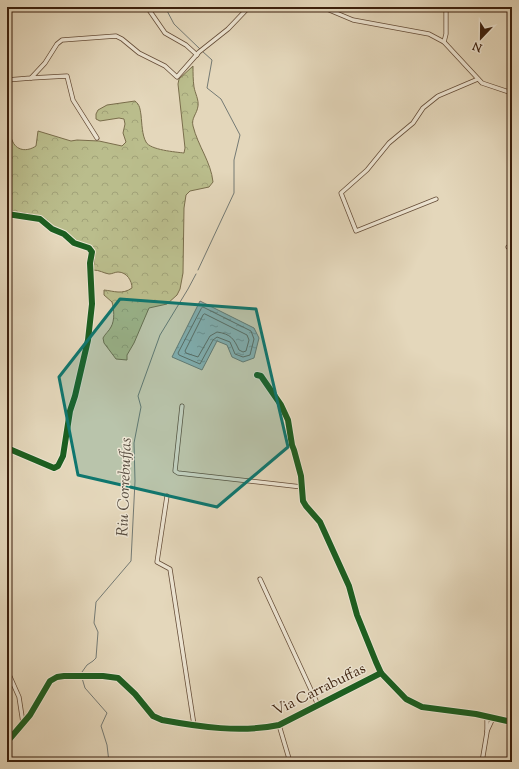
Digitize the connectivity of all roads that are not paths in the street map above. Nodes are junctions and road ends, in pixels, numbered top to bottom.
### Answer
1 (147, 7) edge
2 (248, 7) edge
3 (322, 7) edge
4 (446, 7) edge
5 (444, 42) junction
6 (198, 53) junction
7 (31, 78) junction
8 (478, 79) junction
9 (7, 80) edge
10 (512, 94) edge
11 (97, 138) dead end
12 (436, 199) dead end
13 (7, 214) edge
14 (257, 375) dead end
15 (182, 406) dead end
16 (7, 448) edge
17 (302, 487) junction
18 (167, 496) dead end
19 (260, 579) dead end
20 (7, 670) edge
21 (381, 673) junction
22 (318, 705) junction
23 (487, 717) junction
24 (493, 718) junction
25 (512, 722) edge
26 (23, 723) junction
27 (194, 725) junction
28 (279, 725) junction
29 (487, 732) junction
30 (7, 742) edge
31 (290, 762) edge
32 (482, 762) edge

1 - 6 street
2 - 6 street
3 - 5 street
4 - 5 street
5 - 8 street
6 - 7 street
7 - 9 street
7 - 11 street
8 - 10 street
8 - 12 street
13 - 16 street
14 - 17 street
15 - 17 street
17 - 21 street
18 - 27 street
19 - 22 street
20 - 26 street
21 - 22 street, Via Carrabuffas
21 - 23 street, Via Carrabuffas
22 - 28 street, Via Carrabuffas
23 - 24 street, Via Carrabuffas
23 - 29 street
24 - 25 street, Via Carrabuffas
24 - 29 street
26 - 27 street, Via Carrabuffas
26 - 30 street, Via Carrabuffas
27 - 28 street, Via Carrabuffas
28 - 31 street
29 - 32 street

